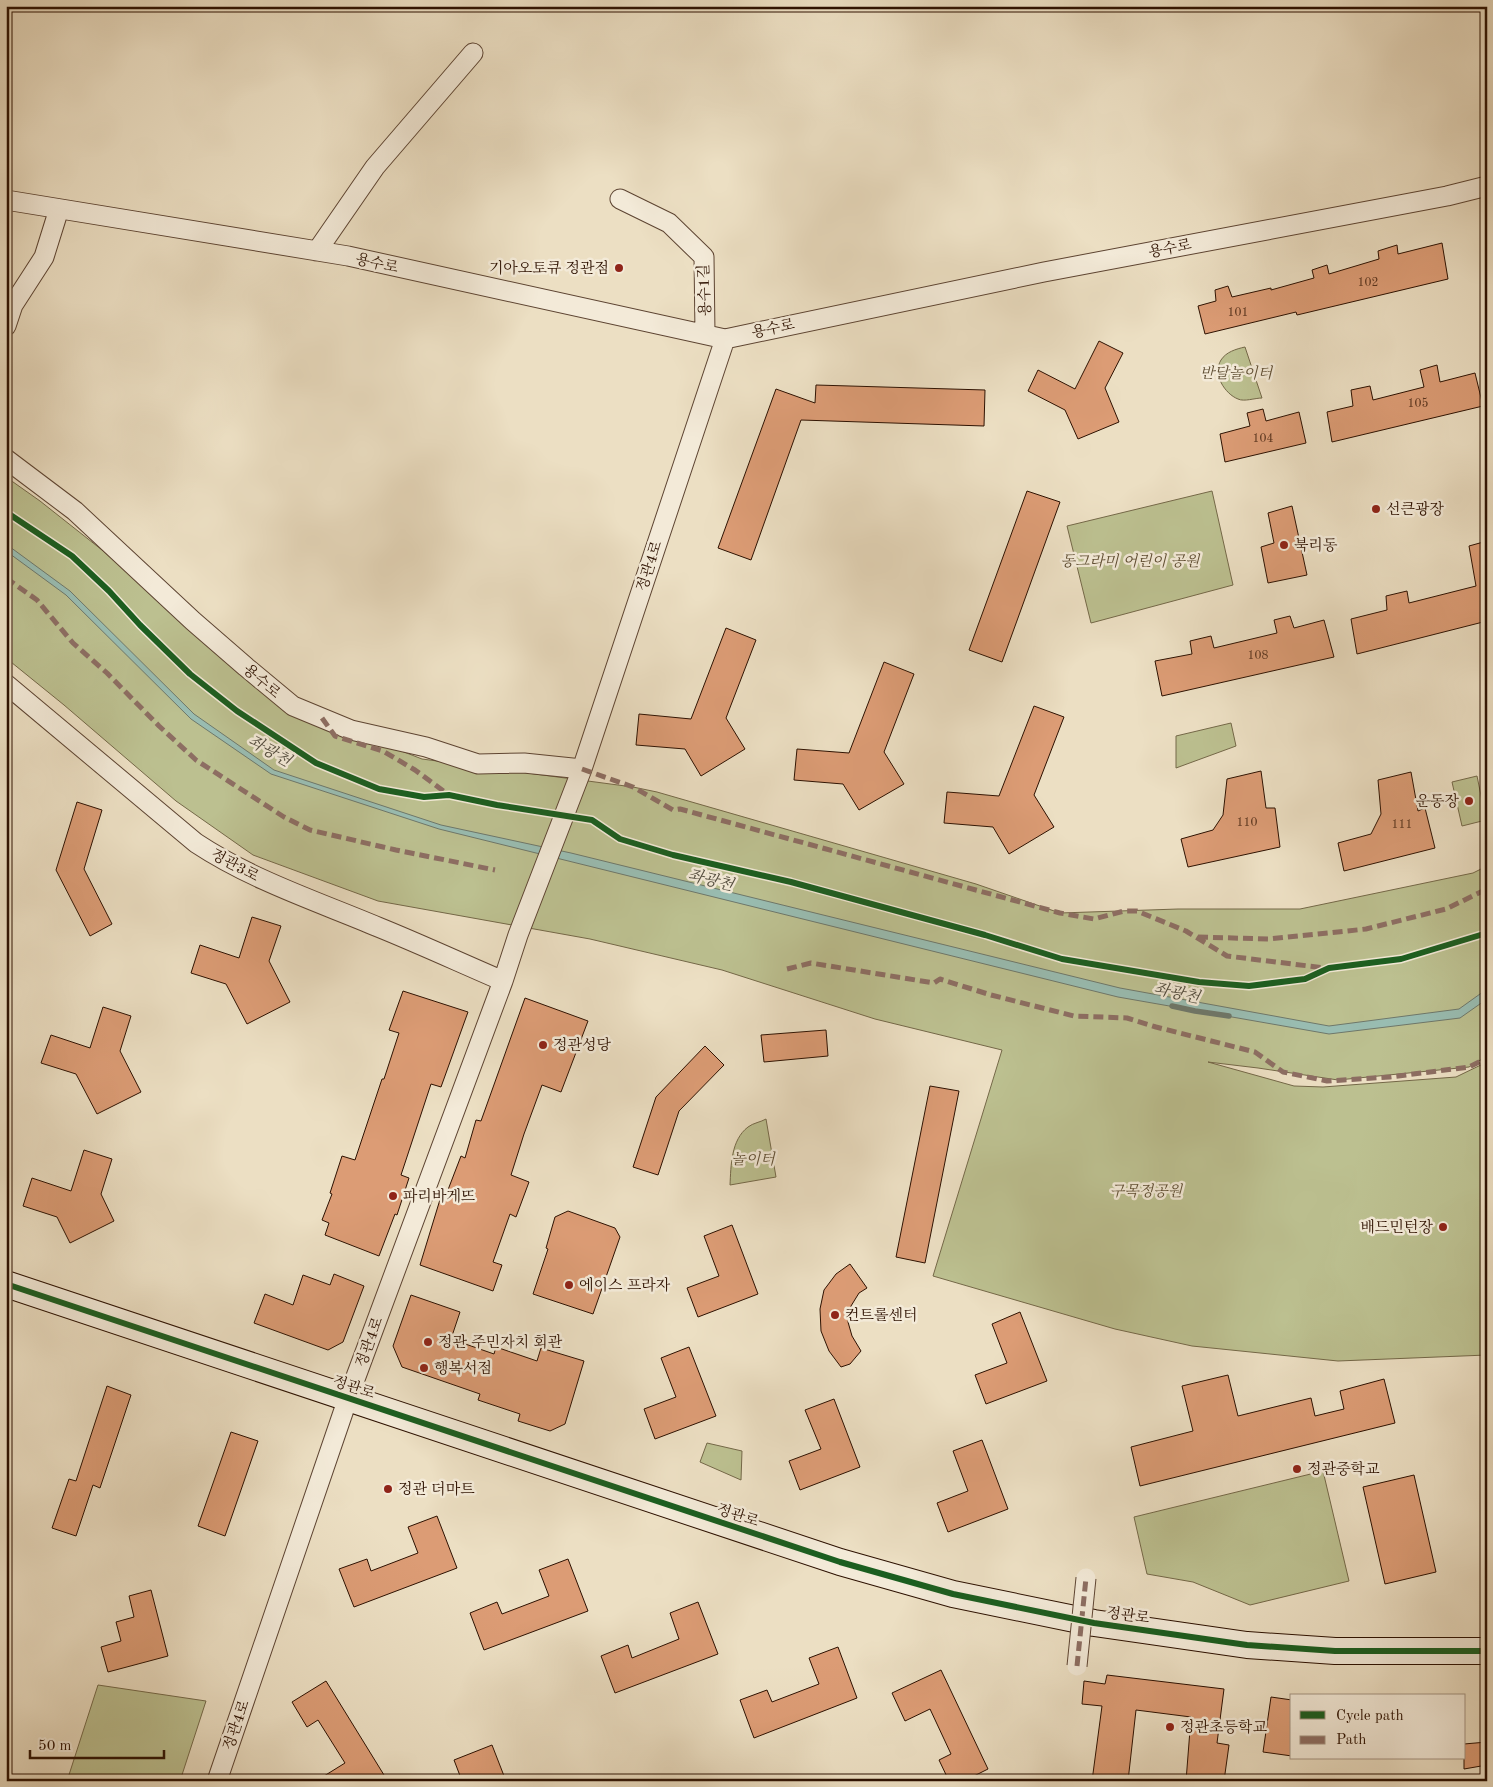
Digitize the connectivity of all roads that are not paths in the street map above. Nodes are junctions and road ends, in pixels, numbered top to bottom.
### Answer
1 (473, 53) dead end
2 (1487, 186) edge
3 (620, 199) dead end
4 (6, 200) edge
5 (59, 209) junction
6 (317, 251) junction
7 (6, 326) edge
8 (705, 334) junction
9 (725, 339) junction
10 (6, 459) edge
11 (6, 684) edge
12 (582, 769) junction
13 (503, 981) junction
14 (6, 1284) edge
15 (348, 1398) junction
16 (1086, 1578) dead end
17 (1487, 1651) edge
18 (1077, 1666) dead end
19 (217, 1781) edge

1 - 6 street
2 - 9 street, 용수로
3 - 8 street, 용수1길
4 - 5 street, 용수로
5 - 6 street, 용수로
5 - 7 street
6 - 8 street, 용수로
8 - 9 street, 용수로
9 - 12 street, 정관4로
10 - 12 street, 용수로
11 - 13 street, 정관3로
12 - 13 street, 정관4로
13 - 15 street, 정관4로
14 - 15 street, 정관로
15 - 17 street, 정관로
15 - 19 street, 정관4로
16 - 18 street, bridge

